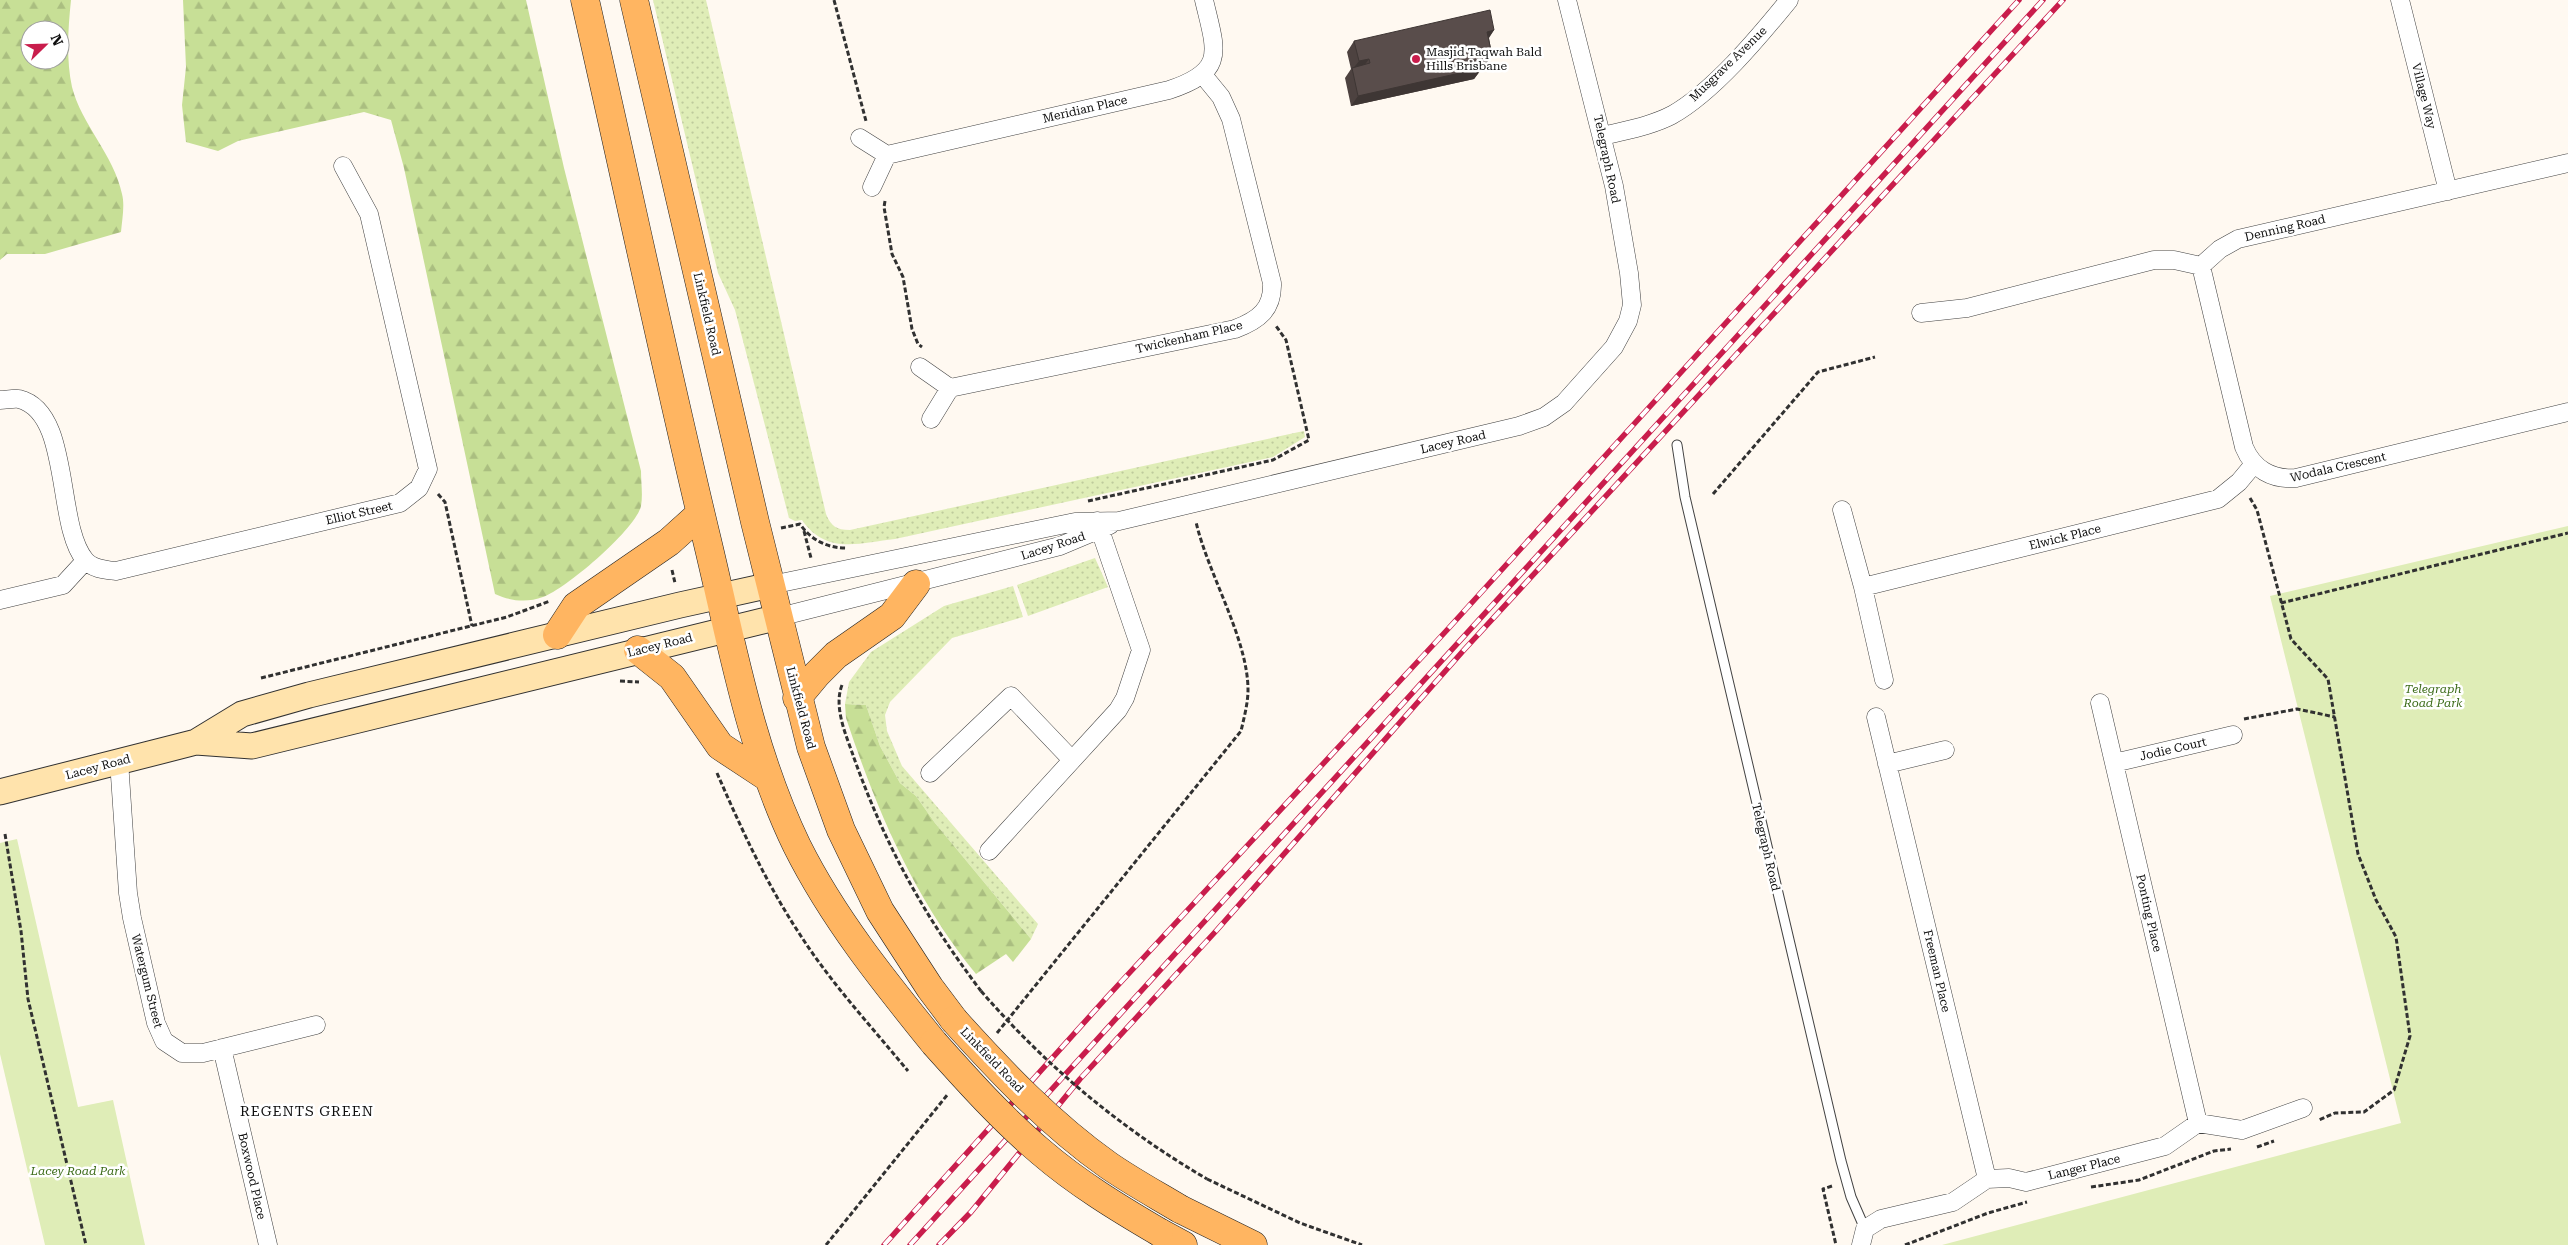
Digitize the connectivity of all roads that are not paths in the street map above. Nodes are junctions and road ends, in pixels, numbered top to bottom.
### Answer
1 (586, 0) edge
2 (634, 0) edge
3 (1204, 0) edge
4 (1567, 0) edge
5 (1789, 0) edge
6 (2400, 0) edge
7 (1203, 75) junction
8 (1603, 136) junction
9 (860, 138) road end
10 (888, 155) junction
11 (2568, 162) edge
12 (344, 166) dead end
13 (872, 187) road end
14 (2448, 192) junction
15 (2201, 266) junction
16 (1921, 313) dead end
17 (1628, 321) joint
18 (920, 367) road end
19 (950, 388) junction
20 (0, 400) edge
21 (2568, 412) edge
22 (931, 419) dead end
23 (1677, 445) dead end
24 (2254, 464) junction
25 (1842, 510) dead end
26 (700, 514) junction
27 (1099, 525) junction
28 (85, 561) junction
29 (916, 584) junction
30 (771, 585) junction
31 (1863, 587) junction
32 (720, 595) junction
33 (0, 600) edge
34 (779, 617) junction
35 (728, 629) junction
36 (557, 635) junction
37 (638, 650) junction
38 (1884, 680) dead end
39 (797, 698) junction
40 (2100, 703) dead end
41 (1876, 717) dead end
42 (2233, 735) road end
43 (196, 742) junction
44 (1945, 750) dead end
45 (1072, 760) junction
46 (119, 761) junction
47 (2114, 763) junction
48 (1887, 764) junction
49 (930, 773) dead end
50 (767, 777) junction
51 (0, 792) edge
52 (989, 851) dead end
53 (316, 1025) dead end
54 (222, 1048) junction
55 (2307, 1116) road end
56 (2198, 1123) junction
57 (1987, 1179) junction
58 (1863, 1237) edge
59 (268, 1245) edge
60 (1183, 1245) edge
61 (1253, 1245) edge

1 - 26 main road
2 - 30 main road, Linkfield Road
3 - 7 street
4 - 8 street, Telegraph Road
5 - 8 street, Musgrave Avenue
6 - 14 street, Village Way
7 - 10 street, Meridian Place
7 - 19 street, Twickenham Place
8 - 17 street, Telegraph Road
9 - 10 street
10 - 13 street
11 - 14 street, Denning Road
12 - 28 street, Elliot Street
14 - 15 street, Denning Road
15 - 16 street
15 - 24 street
17 - 27 street, Lacey Road
18 - 19 street
19 - 22 street
20 - 28 street
21 - 24 street, Wodala Crescent
23 - 58 lane, Telegraph Road
24 - 31 street, Elwick Place
25 - 31 street
26 - 32 main road
26 - 36 main road
27 - 29 street, Lacey Road
27 - 30 street, Lacey Road
27 - 45 street
28 - 33 street
29 - 34 street, Lacey Road
29 - 39 main road
30 - 32 street, Lacey Road
30 - 34 main road, Linkfield Road
31 - 38 street
32 - 35 main road
32 - 36 street, Lacey Road
34 - 35 street, Lacey Road
34 - 39 main road, Linkfield Road
35 - 37 street, Lacey Road
35 - 50 main road
36 - 43 street, Lacey Road
37 - 43 street, Lacey Road
37 - 50 main road
39 - 61 main road, Linkfield Road, bridge
40 - 47 street, Ponting Place
41 - 48 street, Freeman Place
42 - 47 street, Jodie Court
43 - 46 street, Lacey Road
44 - 48 street
45 - 49 street
45 - 52 street
46 - 51 street, Lacey Road
46 - 54 street, Watergum Street
47 - 56 street, Ponting Place
48 - 57 street, Freeman Place
50 - 60 main road, bridge
53 - 54 street, Watergum Street
54 - 59 street, Boxwood Place
55 - 56 street
56 - 57 street, Langer Place
57 - 58 street

